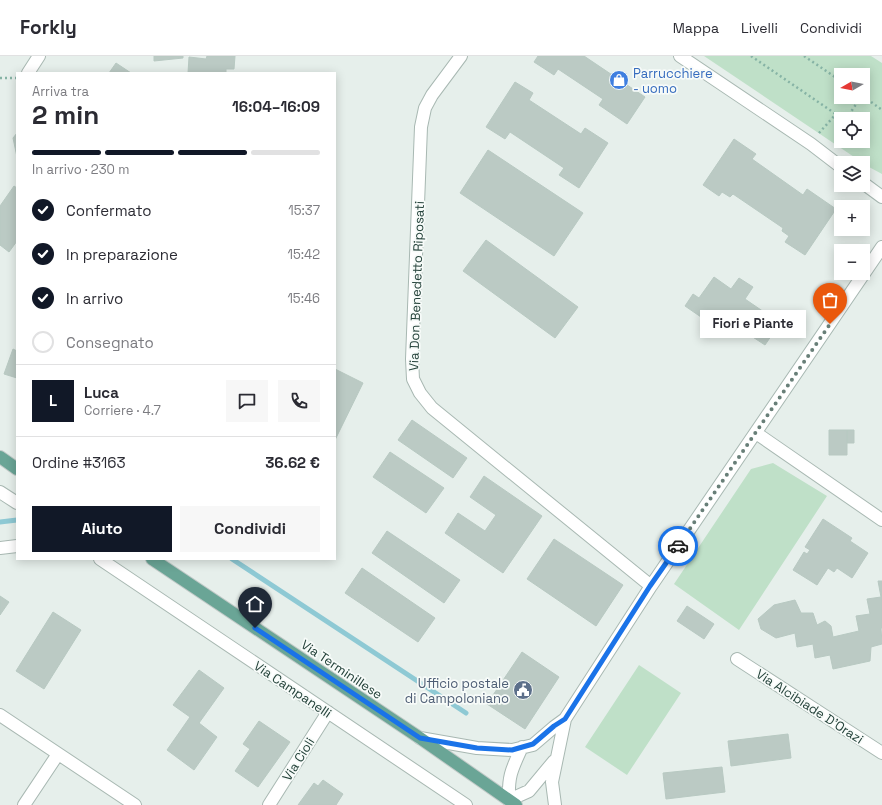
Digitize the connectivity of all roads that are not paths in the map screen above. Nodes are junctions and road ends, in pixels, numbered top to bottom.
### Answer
1 (39, 56) edge
2 (680, 56) edge
3 (458, 57) edge
4 (29, 72) edge
5 (834, 161) edge
6 (870, 188) edge
7 (882, 197) edge
8 (882, 247) edge
9 (756, 433) junction
10 (0, 458) edge
11 (16, 468) edge
12 (0, 492) edge
13 (16, 502) edge
14 (882, 520) edge
15 (16, 546) edge
16 (0, 548) edge
17 (101, 560) edge
18 (153, 560) edge
19 (650, 586) junction
20 (737, 659) dead end
21 (328, 712) junction
22 (0, 715) edge
23 (565, 719) junction
24 (420, 738) junction
25 (522, 747) junction
26 (882, 752) edge
27 (58, 754) junction
28 (556, 759) junction
29 (512, 802) edge
30 (24, 805) edge
31 (135, 805) edge
32 (269, 805) edge
33 (466, 805) edge
34 (555, 805) edge

1 - 4 street
2 - 5 street
3 - 19 street, Via Don Benedetto Riposati
6 - 7 street
8 - 9 street
9 - 14 street
9 - 19 street
10 - 11 main road
12 - 13 street
15 - 16 street
17 - 21 street, Via Campanelli
18 - 24 main road, Via Terminillese
19 - 23 street
20 - 26 street, Via Alcibiade D'Orazi
21 - 32 street, Via Cioli
21 - 33 street, Via Campanelli
22 - 27 street
23 - 25 street
23 - 28 street
24 - 25 street
24 - 29 main road, Via Terminillese
25 - 29 street
27 - 30 street
27 - 31 street
28 - 29 street
28 - 34 street

